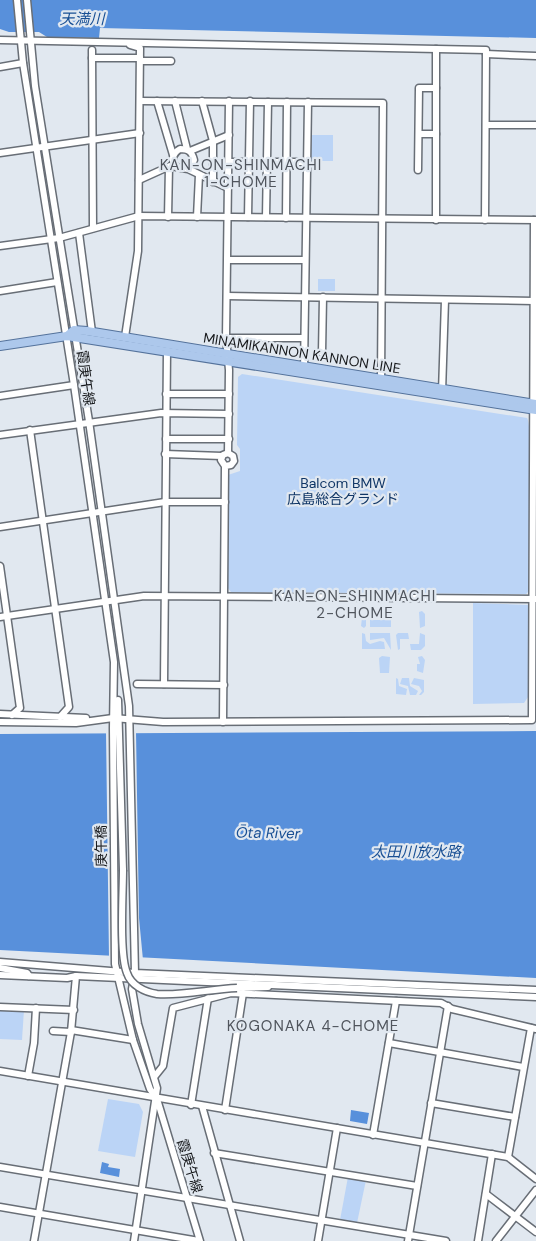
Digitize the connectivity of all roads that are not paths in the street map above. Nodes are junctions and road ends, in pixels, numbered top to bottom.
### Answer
1 (17, 0) edge
2 (27, 0) edge
3 (0, 40) edge
4 (21, 40) junction
5 (30, 40) junction
6 (118, 42) junction
7 (436, 49) junction
8 (486, 54) junction
9 (536, 56) edge
10 (140, 60) junction
11 (171, 61) dead end
12 (23, 63) junction
13 (0, 67) edge
14 (436, 88) junction
15 (140, 100) junction
16 (157, 101) junction
17 (175, 101) junction
18 (202, 101) junction
19 (229, 101) junction
20 (250, 101) junction
21 (268, 102) junction
22 (287, 102) junction
23 (308, 102) junction
24 (536, 125) edge
25 (486, 126) junction
26 (140, 133) junction
27 (418, 134) junction
28 (436, 134) junction
29 (229, 135) junction
30 (93, 140) junction
31 (213, 141) junction
32 (36, 148) junction
33 (44, 148) junction
34 (189, 150) junction
35 (0, 153) edge
36 (173, 155) junction
37 (229, 162) junction
38 (249, 162) junction
39 (267, 162) junction
40 (286, 162) junction
41 (306, 162) junction
42 (171, 166) junction
43 (188, 169) junction
44 (418, 170) dead end
45 (199, 175) junction
46 (139, 180) junction
47 (212, 182) junction
48 (228, 188) junction
49 (139, 216) junction
50 (168, 217) junction
51 (197, 217) junction
52 (248, 217) junction
53 (228, 218) junction
54 (266, 218) junction
55 (286, 218) junction
56 (306, 218) junction
57 (382, 219) junction
58 (436, 220) junction
59 (485, 220) junction
60 (535, 220) edge
61 (93, 228) junction
62 (79, 233) junction
63 (59, 238) junction
64 (50, 239) junction
65 (0, 246) edge
66 (228, 260) junction
67 (305, 260) junction
68 (57, 282) junction
69 (0, 291) edge
70 (227, 296) junction
71 (304, 296) junction
72 (323, 297) junction
73 (383, 298) junction
74 (445, 300) junction
75 (534, 301) junction
76 (92, 332) junction
77 (75, 334) junction
78 (67, 336) junction
79 (125, 338) junction
80 (226, 338) junction
81 (304, 338) junction
82 (0, 346) edge
83 (168, 351) junction
84 (322, 353) dead end
85 (228, 358) junction
86 (304, 370) junction
87 (381, 382) junction
88 (74, 385) junction
89 (442, 392) junction
90 (166, 394) junction
91 (229, 394) junction
92 (0, 396) edge
93 (535, 407) edge
94 (166, 412) junction
95 (229, 414) junction
96 (89, 421) junction
97 (80, 422) junction
98 (30, 430) junction
99 (0, 435) edge
100 (166, 440) junction
101 (229, 440) junction
102 (165, 454) junction
103 (225, 455) junction
104 (226, 466) junction
105 (165, 502) junction
106 (225, 502) junction
107 (102, 511) junction
108 (93, 513) junction
109 (43, 520) junction
110 (0, 527) edge
111 (534, 549) edge
112 (0, 566) edge
113 (164, 595) junction
114 (224, 596) junction
115 (534, 599) edge
116 (115, 600) junction
117 (106, 602) junction
118 (55, 609) junction
119 (4, 617) edge
120 (137, 684) dead end
121 (164, 684) junction
122 (224, 685) junction
123 (0, 714) edge
124 (12, 715) junction
125 (60, 717) junction
126 (116, 718) junction
127 (130, 718) junction
128 (94, 720) junction
129 (534, 720) edge
130 (0, 722) edge
131 (223, 722) junction
132 (0, 962) edge
133 (0, 968) edge
134 (117, 974) junction
135 (0, 975) edge
136 (76, 976) junction
137 (134, 976) junction
138 (29, 977) junction
139 (307, 985) junction
140 (536, 990) edge
141 (243, 993) junction
142 (536, 997) edge
143 (208, 998) junction
144 (396, 1001) junction
145 (448, 1006) junction
146 (0, 1007) edge
147 (36, 1008) junction
148 (74, 1010) junction
149 (533, 1028) edge
150 (53, 1031) dead end
151 (71, 1031) junction
152 (133, 1040) junction
153 (389, 1043) junction
154 (439, 1051) junction
155 (523, 1067) junction
156 (0, 1071) edge
157 (28, 1076) junction
158 (155, 1076) junction
159 (62, 1081) junction
160 (156, 1099) junction
161 (431, 1103) junction
162 (191, 1104) junction
163 (202, 1106) junction
164 (225, 1110) junction
165 (515, 1117) junction
166 (337, 1128) junction
167 (373, 1135) junction
168 (424, 1143) junction
169 (214, 1153) junction
170 (492, 1154) junction
171 (508, 1157) junction
172 (0, 1167) edge
173 (330, 1172) junction
174 (46, 1174) junction
175 (536, 1179) edge
176 (417, 1186) junction
177 (142, 1189) junction
178 (536, 1190) edge
179 (486, 1194) junction
180 (186, 1196) junction
181 (229, 1204) junction
182 (0, 1207) edge
183 (39, 1214) junction
184 (515, 1216) junction
185 (322, 1220) junction
186 (136, 1230) junction
187 (536, 1232) edge
188 (408, 1238) edge
189 (34, 1241) edge
190 (134, 1241) edge
191 (199, 1241) edge
192 (240, 1241) edge
193 (318, 1241) edge
194 (446, 1241) edge
195 (478, 1241) edge
196 (496, 1241) edge

1 - 4 street, 霞庚午線
2 - 5 street
3 - 4 street
4 - 5 street
4 - 12 street, 霞庚午線
5 - 6 street
5 - 33 street
6 - 7 street
6 - 10 street
7 - 8 street
7 - 14 street
8 - 9 street
8 - 25 street
10 - 11 street
10 - 15 street
10 - 30 street
12 - 13 street
12 - 32 street, 霞庚午線
14 - 27 street
14 - 28 street
15 - 16 street
15 - 26 street
16 - 17 street
16 - 36 street
17 - 18 street
17 - 34 street
18 - 19 street
18 - 31 street
19 - 20 street
19 - 29 street
20 - 21 street
20 - 38 street
21 - 22 street
21 - 39 street
22 - 23 street
22 - 40 street
23 - 41 street
23 - 57 street
24 - 25 street
25 - 59 street
26 - 30 street
26 - 46 street
27 - 28 street
27 - 44 street
28 - 58 street
29 - 31 street
29 - 37 street
30 - 33 street
30 - 61 street
31 - 34 street
31 - 47 street
32 - 33 street
32 - 35 street
32 - 64 street, 霞庚午線
33 - 63 street
34 - 36 street
34 - 43 street
36 - 42 street
37 - 38 street
37 - 48 street
38 - 39 street
38 - 52 street
39 - 40 street
39 - 54 street
40 - 41 street
40 - 55 street
41 - 56 street
42 - 43 street
42 - 46 street
42 - 50 street
43 - 45 street
45 - 47 street
45 - 51 street
46 - 49 street
47 - 48 street
48 - 53 street
49 - 50 street
49 - 61 street
49 - 79 street
50 - 51 street
51 - 53 street
52 - 53 street
52 - 54 street
53 - 66 street
54 - 55 street
55 - 56 street
56 - 57 street
56 - 67 street
57 - 58 street
57 - 73 street
58 - 59 street
59 - 60 street
60 - 75 street
61 - 62 street
62 - 63 street
62 - 76 street
63 - 64 street
63 - 77 street
64 - 65 street
64 - 68 street, 霞庚午線
66 - 67 street
66 - 70 street
67 - 71 street
68 - 69 street
68 - 78 street, 霞庚午線
70 - 71 street
70 - 80 street
71 - 72 street
71 - 81 street
72 - 73 street
72 - 84 street
73 - 74 street
73 - 87 street
74 - 75 street
74 - 89 street
75 - 93 street
76 - 77 main road, MINAMIKANNON KANNON LINE
76 - 79 main road, MINAMIKANNON KANNON LINE
77 - 78 main road
77 - 83 main road, MINAMIKANNON KANNON LINE
77 - 96 street
78 - 82 main road
78 - 88 street, 霞庚午線
79 - 85 main road, MINAMIKANNON KANNON LINE
80 - 81 street
80 - 85 street
81 - 86 street
83 - 85 main road, MINAMIKANNON KANNON LINE
83 - 90 street
85 - 86 main road, MINAMIKANNON KANNON LINE
85 - 91 street
86 - 87 main road, MINAMIKANNON KANNON LINE
87 - 89 main road, MINAMIKANNON KANNON LINE
88 - 92 street
88 - 97 street, 霞庚午線
89 - 93 main road, MINAMIKANNON KANNON LINE
90 - 91 street
90 - 94 street
91 - 95 street
93 - 111 street
94 - 95 street
94 - 96 street
94 - 100 street
95 - 101 street
96 - 97 street
96 - 107 street
97 - 98 street
97 - 108 street, 霞庚午線
98 - 99 street
98 - 109 street
100 - 101 street
100 - 102 street
101 - 103 street
102 - 103 street
102 - 105 street
103 - 104 street
103 - 104 street
104 - 106 street
105 - 106 street
105 - 107 street
105 - 113 street
106 - 114 street
107 - 108 street
107 - 116 street
108 - 109 street
108 - 117 street, 霞庚午線
109 - 110 street
109 - 118 street
111 - 115 street
112 - 119 street
113 - 114 street
113 - 116 street
113 - 121 street
114 - 115 street
114 - 122 street
115 - 129 street
116 - 117 street
116 - 127 street
117 - 118 street
117 - 126 street, 霞庚午線
118 - 119 street
118 - 125 street
119 - 124 street
120 - 121 street
121 - 122 street
122 - 131 street
123 - 124 street
124 - 125 street
125 - 128 street
126 - 127 street
126 - 128 street
126 - 134 street, 庚午橋
126 - 139 street, bridge
127 - 131 street
127 - 137 street
128 - 130 street
129 - 131 street
132 - 134 street
133 - 138 street
134 - 136 street
134 - 137 street
134 - 152 street, 庚午橋
135 - 138 street
136 - 138 street
136 - 148 street
137 - 139 street
137 - 140 street
137 - 158 street
139 - 142 street
141 - 143 street
141 - 144 street
141 - 164 street
143 - 158 street
143 - 162 street
144 - 145 street
144 - 153 street
145 - 149 street
145 - 154 street
146 - 147 street
147 - 148 street
147 - 157 street
148 - 151 street
149 - 155 street
150 - 151 street
151 - 152 street
151 - 159 street
152 - 160 street, 庚午橋
153 - 154 street
153 - 167 street
154 - 155 street
154 - 161 street
155 - 165 street
156 - 157 street
157 - 159 street
158 - 160 street
159 - 160 street
159 - 174 street
160 - 162 street
160 - 177 street
160 - 180 street, 霞庚午線
161 - 165 street
161 - 168 street
162 - 163 street
163 - 164 street
163 - 169 street
164 - 166 street
165 - 171 street
166 - 167 street
166 - 173 street
167 - 168 street
168 - 170 street
168 - 176 street
169 - 173 street
169 - 181 street
170 - 171 street
170 - 179 street
171 - 175 street
172 - 174 street
173 - 176 street
173 - 185 street
174 - 177 street
174 - 183 street
176 - 188 street
177 - 180 street
177 - 186 street
178 - 184 street
179 - 184 street
179 - 195 street
180 - 181 street
180 - 191 street, 霞庚午線
181 - 185 street
181 - 192 street
182 - 183 street
183 - 186 street
183 - 189 street
184 - 187 street
184 - 196 street
185 - 188 street
185 - 193 street
186 - 190 street
186 - 191 street
188 - 194 street

